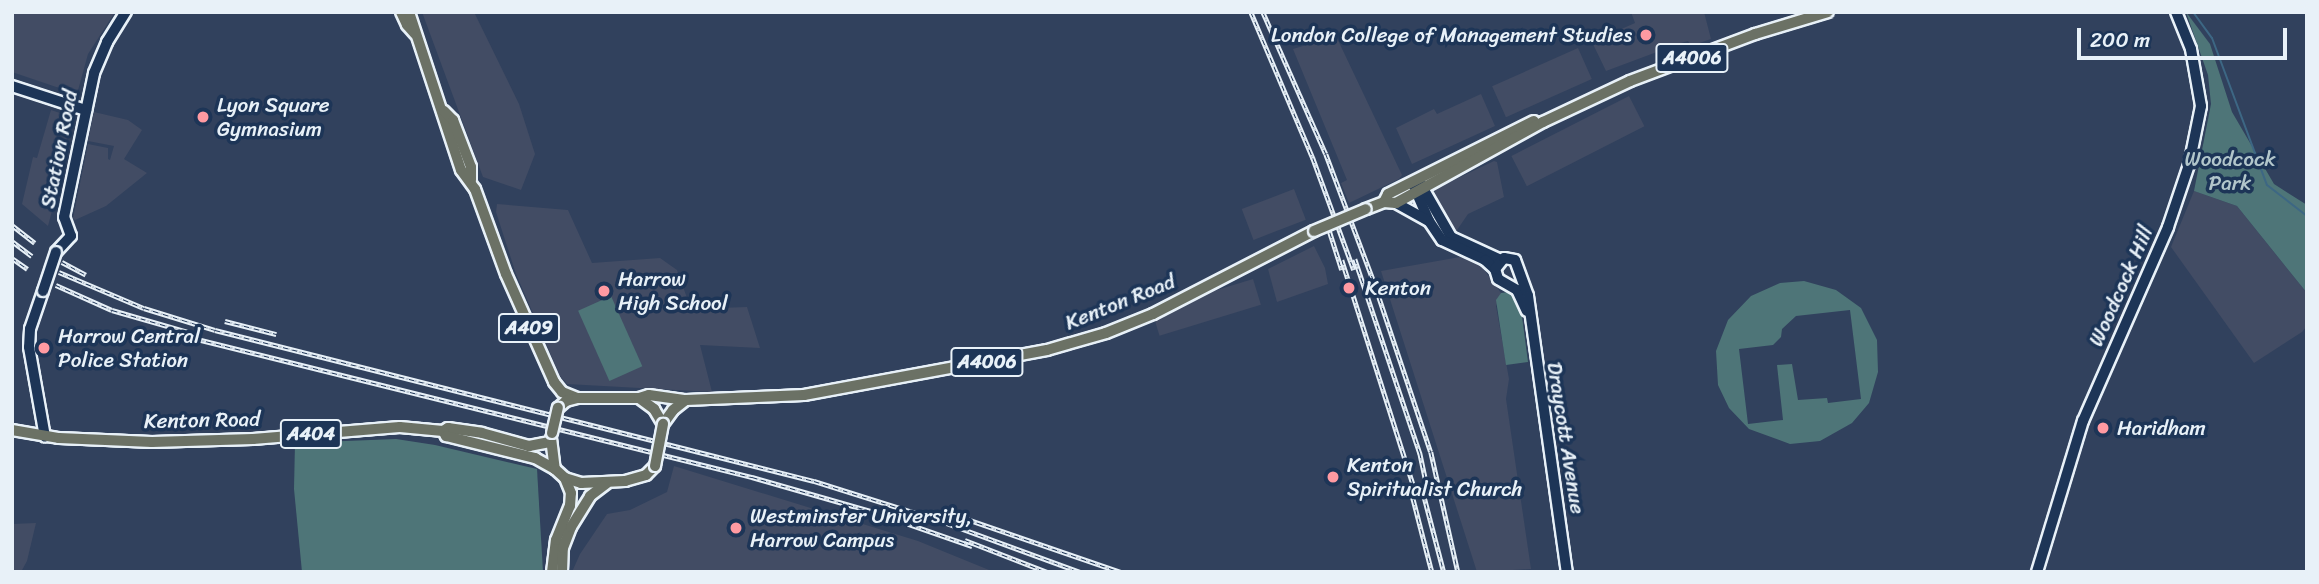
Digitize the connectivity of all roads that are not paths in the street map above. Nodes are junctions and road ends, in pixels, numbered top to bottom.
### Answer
1 (127, 12) edge
2 (401, 12) edge
3 (409, 12) edge
4 (1828, 12) edge
5 (2176, 12) edge
6 (415, 33) junction
7 (12, 86) edge
8 (86, 110) junction
9 (1418, 185) junction
10 (1384, 202) junction
11 (1396, 203) junction
12 (1429, 221) junction
13 (1502, 260) junction
14 (1495, 269) junction
15 (1520, 275) junction
16 (1510, 284) junction
17 (1528, 311) junction
18 (554, 382) junction
19 (577, 398) junction
20 (639, 398) junction
21 (686, 400) junction
22 (558, 408) junction
23 (663, 424) junction
24 (12, 430) edge
25 (443, 431) junction
26 (45, 437) junction
27 (551, 437) junction
28 (555, 469) junction
29 (565, 478) junction
30 (607, 482) junction
31 (552, 572) edge
32 (562, 572) edge
33 (1567, 572) edge
34 (2037, 572) edge

1 - 8 street, Station Road
2 - 6 main road, A409
3 - 6 main road, A409
4 - 9 main road, Kenton Road / A4006
5 - 34 street, Woodcock Hill
6 - 18 main road, A409
7 - 8 street
8 - 26 street, Station Road, bridge
9 - 10 main road, Kenton Road / A4006
9 - 11 main road, Kenton Road / A4006
9 - 12 street
9 - 13 street
10 - 11 main road, Kenton Road / A4006
10 - 21 main road, Kenton Road / A4006, bridge
11 - 12 street
12 - 14 street, Draycott Avenue
13 - 14 street
13 - 15 street
14 - 16 street, Draycott Avenue
15 - 16 street
15 - 17 street, Draycott Avenue
16 - 17 street, Draycott Avenue
17 - 33 street, Draycott Avenue
18 - 19 main road
18 - 22 main road, A409
19 - 20 main road
19 - 22 main road
20 - 21 main road, Kenton Road / A4006
20 - 23 main road
21 - 23 main road
22 - 27 main road, bridge
23 - 30 main road, bridge
24 - 26 main road, A404
25 - 26 main road, Kenton Road / A404
25 - 27 main road, Kenton Road / A404
25 - 28 main road, Kenton Road / A404
27 - 28 main road
28 - 29 main road
29 - 30 main road
29 - 31 main road
30 - 32 main road

